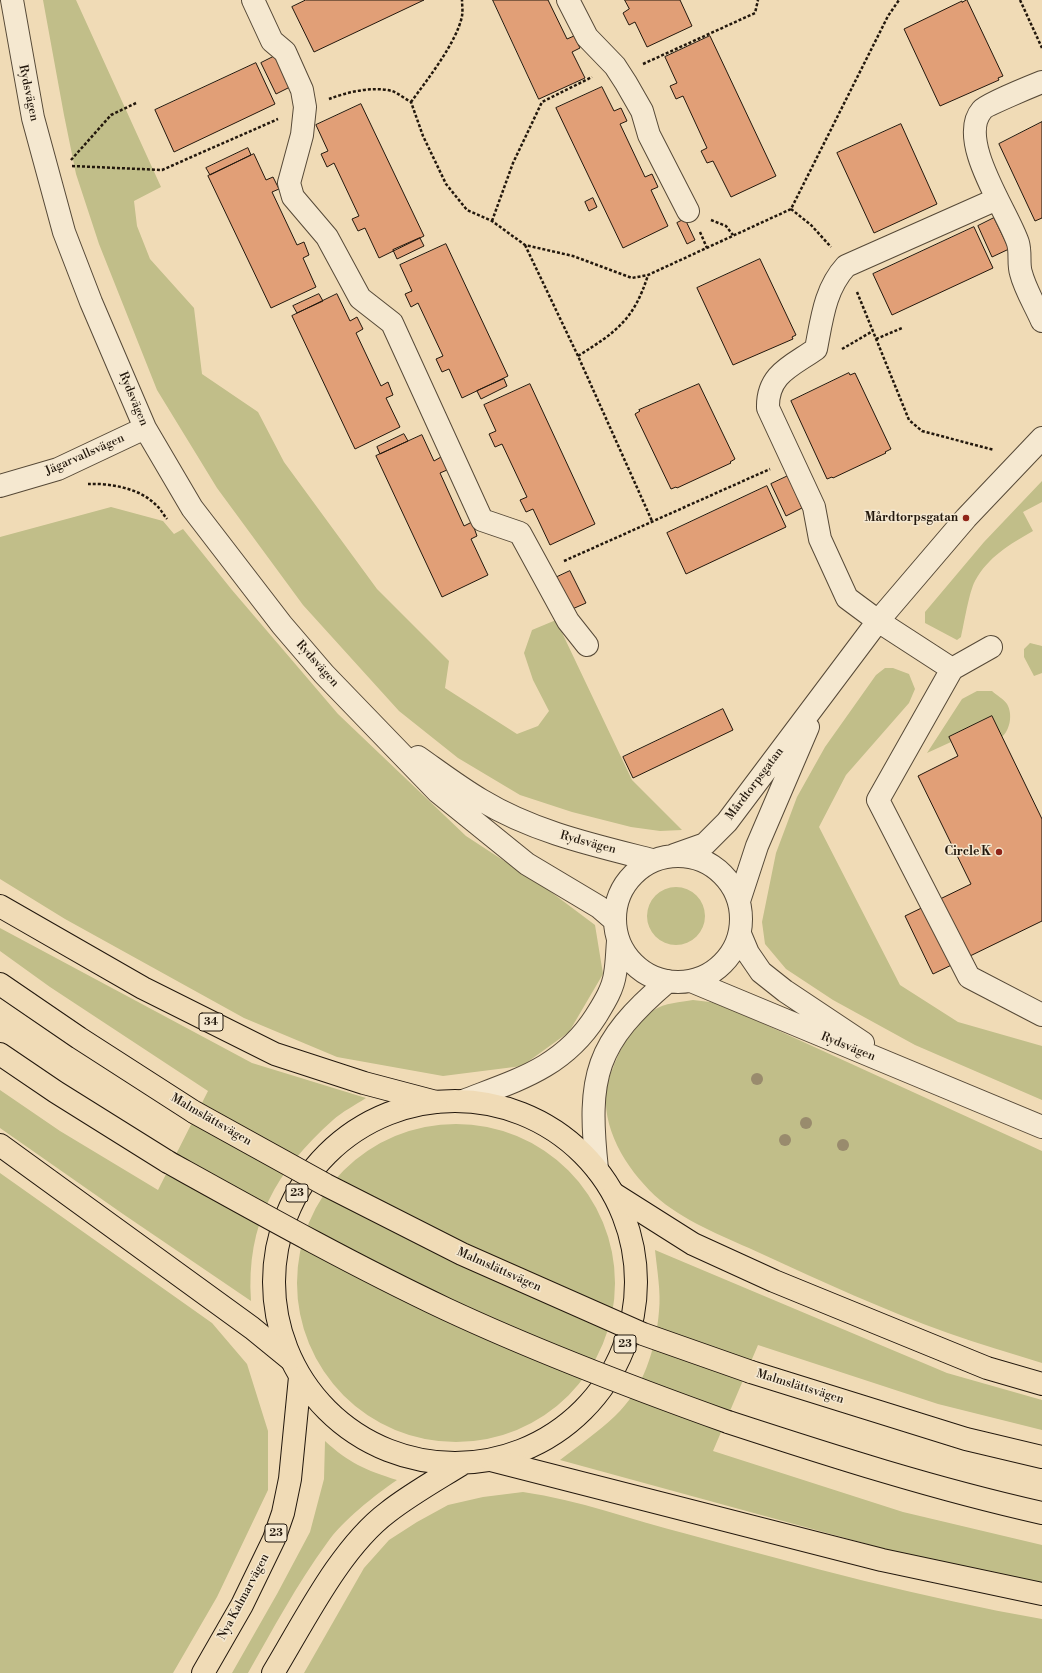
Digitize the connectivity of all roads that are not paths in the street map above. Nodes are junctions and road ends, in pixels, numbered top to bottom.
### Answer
1 (12, 0) edge
2 (253, 0) edge
3 (568, 0) edge
4 (1042, 82) edge
5 (997, 199) junction
6 (688, 212) dead end
7 (1042, 320) edge
8 (145, 428) junction
9 (1042, 438) edge
10 (0, 486) edge
11 (878, 621) junction
12 (587, 645) dead end
13 (991, 647) dead end
14 (952, 669) junction
15 (822, 694) junction
16 (382, 733) junction
17 (674, 856) junction
18 (652, 860) junction
19 (739, 901) junction
20 (0, 906) edge
21 (616, 930) junction
22 (740, 934) junction
23 (691, 981) junction
24 (668, 982) junction
25 (0, 984) edge
26 (1042, 1015) edge
27 (0, 1054) edge
28 (895, 1065) junction
29 (463, 1101) junction
30 (436, 1102) junction
31 (1042, 1127) edge
32 (0, 1145) edge
33 (597, 1169) junction
34 (614, 1194) junction
35 (295, 1368) junction
36 (1042, 1384) edge
37 (1042, 1457) edge
38 (491, 1460) junction
39 (462, 1464) junction
40 (1042, 1513) edge
41 (1042, 1594) edge
42 (203, 1673) edge
43 (273, 1673) edge

1 - 8 street, Rydsvägen
2 - 12 street
3 - 6 street
4 - 5 street
5 - 7 street
5 - 11 street
8 - 10 street, Jägarvallsvägen
8 - 16 street, Rydsvägen
9 - 11 street, Mårdtorpsgatan
11 - 14 street
11 - 15 street, Mårdtorpsgatan
13 - 14 street
14 - 26 street
15 - 17 street, Mårdtorpsgatan
15 - 19 street, Mårdtorpsgatan
16 - 18 street, Rydsvägen
16 - 21 street, Rydsvägen
17 - 18 street
17 - 19 street
18 - 21 street
19 - 22 street
20 - 30 main road, 34
21 - 24 street
21 - 29 street
22 - 23 street
22 - 28 street, Rydsvägen
23 - 24 street
23 - 28 street, Rydsvägen
24 - 33 street
25 - 37 main road, Malmslättsvägen, bridge
27 - 40 main road, bridge
28 - 31 street, Rydsvägen
29 - 30 main road, Nya Kalmarvägen / 23
29 - 33 main road, Nya Kalmarvägen / 23
30 - 35 main road, Nya Kalmarvägen / 23
32 - 35 main road
33 - 34 main road, Nya Kalmarvägen / 23
34 - 36 main road
34 - 38 main road, Nya Kalmarvägen / 23
35 - 39 main road, Nya Kalmarvägen / 23
35 - 42 main road, Nya Kalmarvägen / 23
38 - 39 main road, Nya Kalmarvägen / 23
38 - 41 main road
39 - 43 main road, Nya Kalmarvägen / 23

